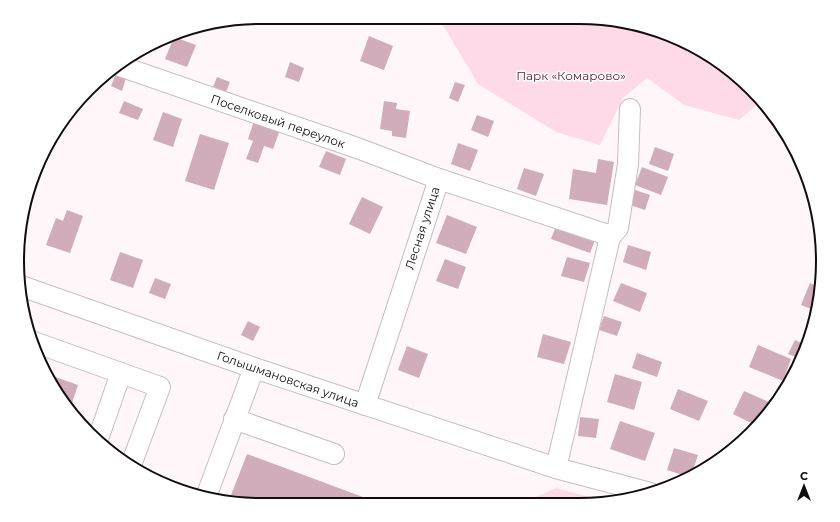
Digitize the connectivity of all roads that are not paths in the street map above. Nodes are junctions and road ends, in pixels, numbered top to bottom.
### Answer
1 (124, 68) edge
2 (630, 109) dead end
3 (439, 178) junction
4 (611, 236) junction
5 (26, 288) edge
6 (39, 344) edge
7 (254, 368) junction
8 (122, 373) junction
9 (364, 405) junction
10 (234, 419) junction
11 (100, 435) edge
12 (334, 454) dead end
13 (133, 460) edge
14 (556, 468) junction
15 (639, 490) edge
16 (208, 492) edge

1 - 3 street, Поселковый переулок
2 - 4 street
3 - 4 street, Лесная улица
3 - 9 street, Лесная улица
4 - 14 street
5 - 7 street, Голышмановская улица
6 - 8 street
7 - 9 street, Голышмановская улица
7 - 10 street
8 - 11 street
8 - 13 street
9 - 14 street, Голышмановская улица
10 - 12 street
10 - 16 street
14 - 15 street, Голышмановская улица

